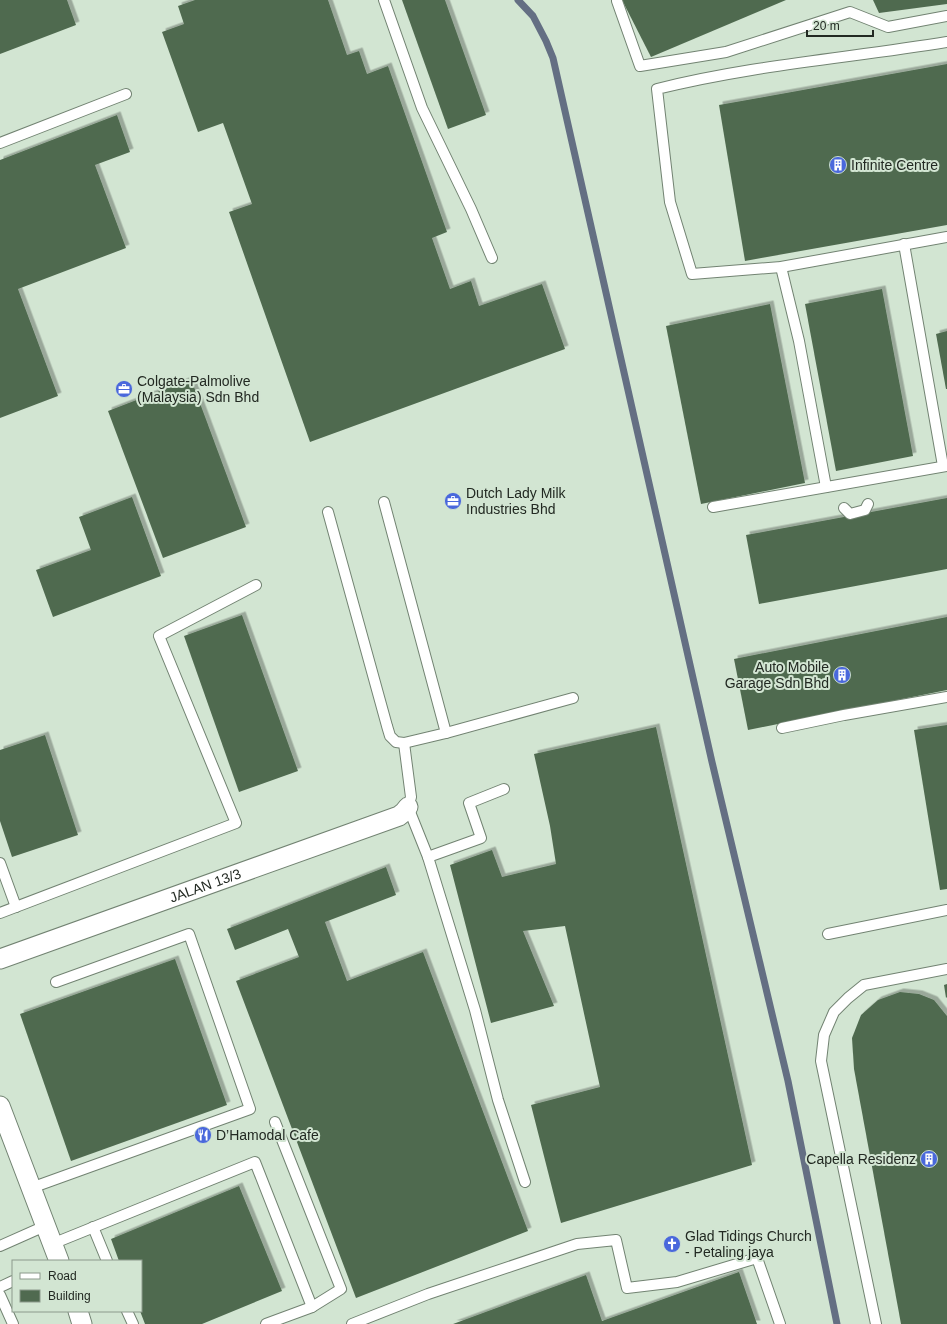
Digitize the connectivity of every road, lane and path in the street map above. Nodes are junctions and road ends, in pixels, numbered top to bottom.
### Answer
1 (384, 0) edge
2 (618, 1) dead end
3 (947, 16) edge
4 (947, 42) edge
5 (126, 94) dead end
6 (0, 143) edge
7 (947, 236) edge
8 (904, 244) junction
9 (492, 258) dead end
10 (780, 267) junction
11 (945, 466) edge
12 (826, 487) junction
13 (384, 502) dead end
14 (868, 504) dead end
15 (712, 507) dead end
16 (844, 508) dead end
17 (328, 512) dead end
18 (256, 585) dead end
19 (947, 697) edge
20 (573, 698) dead end
21 (782, 728) dead end
22 (446, 733) junction
23 (404, 743) junction
24 (504, 789) dead end
25 (408, 807) junction
26 (428, 857) junction
27 (0, 863) edge
28 (16, 907) junction
29 (947, 910) edge
30 (0, 913) edge
31 (828, 934) dead end
32 (0, 959) edge
33 (947, 969) edge
34 (56, 982) dead end
35 (0, 1106) edge
36 (275, 1122) dead end
37 (524, 1182) dead end
38 (31, 1188) junction
39 (45, 1226) junction
40 (94, 1227) junction
41 (0, 1246) edge
42 (57, 1257) edge
43 (107, 1260) edge
44 (12, 1282) edge
45 (0, 1288) edge
46 (0, 1295) edge
47 (312, 1307) junction
48 (78, 1312) edge
49 (127, 1312) edge
50 (13, 1324) edge
51 (82, 1324) edge
52 (132, 1324) edge
53 (266, 1324) edge
54 (352, 1324) edge
55 (780, 1324) edge
56 (876, 1324) edge

1 - 9 lane
2 - 3 lane
4 - 10 lane
5 - 6 lane
7 - 8 lane
8 - 10 lane
8 - 11 lane
10 - 12 lane
11 - 12 lane
12 - 15 lane
13 - 22 lane
14 - 16 lane
17 - 23 lane
18 - 28 lane
19 - 21 lane
20 - 22 lane
22 - 23 lane
23 - 25 lane
24 - 26 lane
25 - 26 lane
25 - 32 street, JALAN 13/3
26 - 37 lane
27 - 28 lane
28 - 30 lane
29 - 31 lane
33 - 56 lane
34 - 38 lane
35 - 38 street
36 - 47 lane
38 - 39 street
39 - 41 lane
39 - 42 street
40 - 42 lane
40 - 43 lane
40 - 47 lane
44 - 45 lane
46 - 50 lane
47 - 53 lane
48 - 51 street
49 - 52 lane
54 - 55 lane

